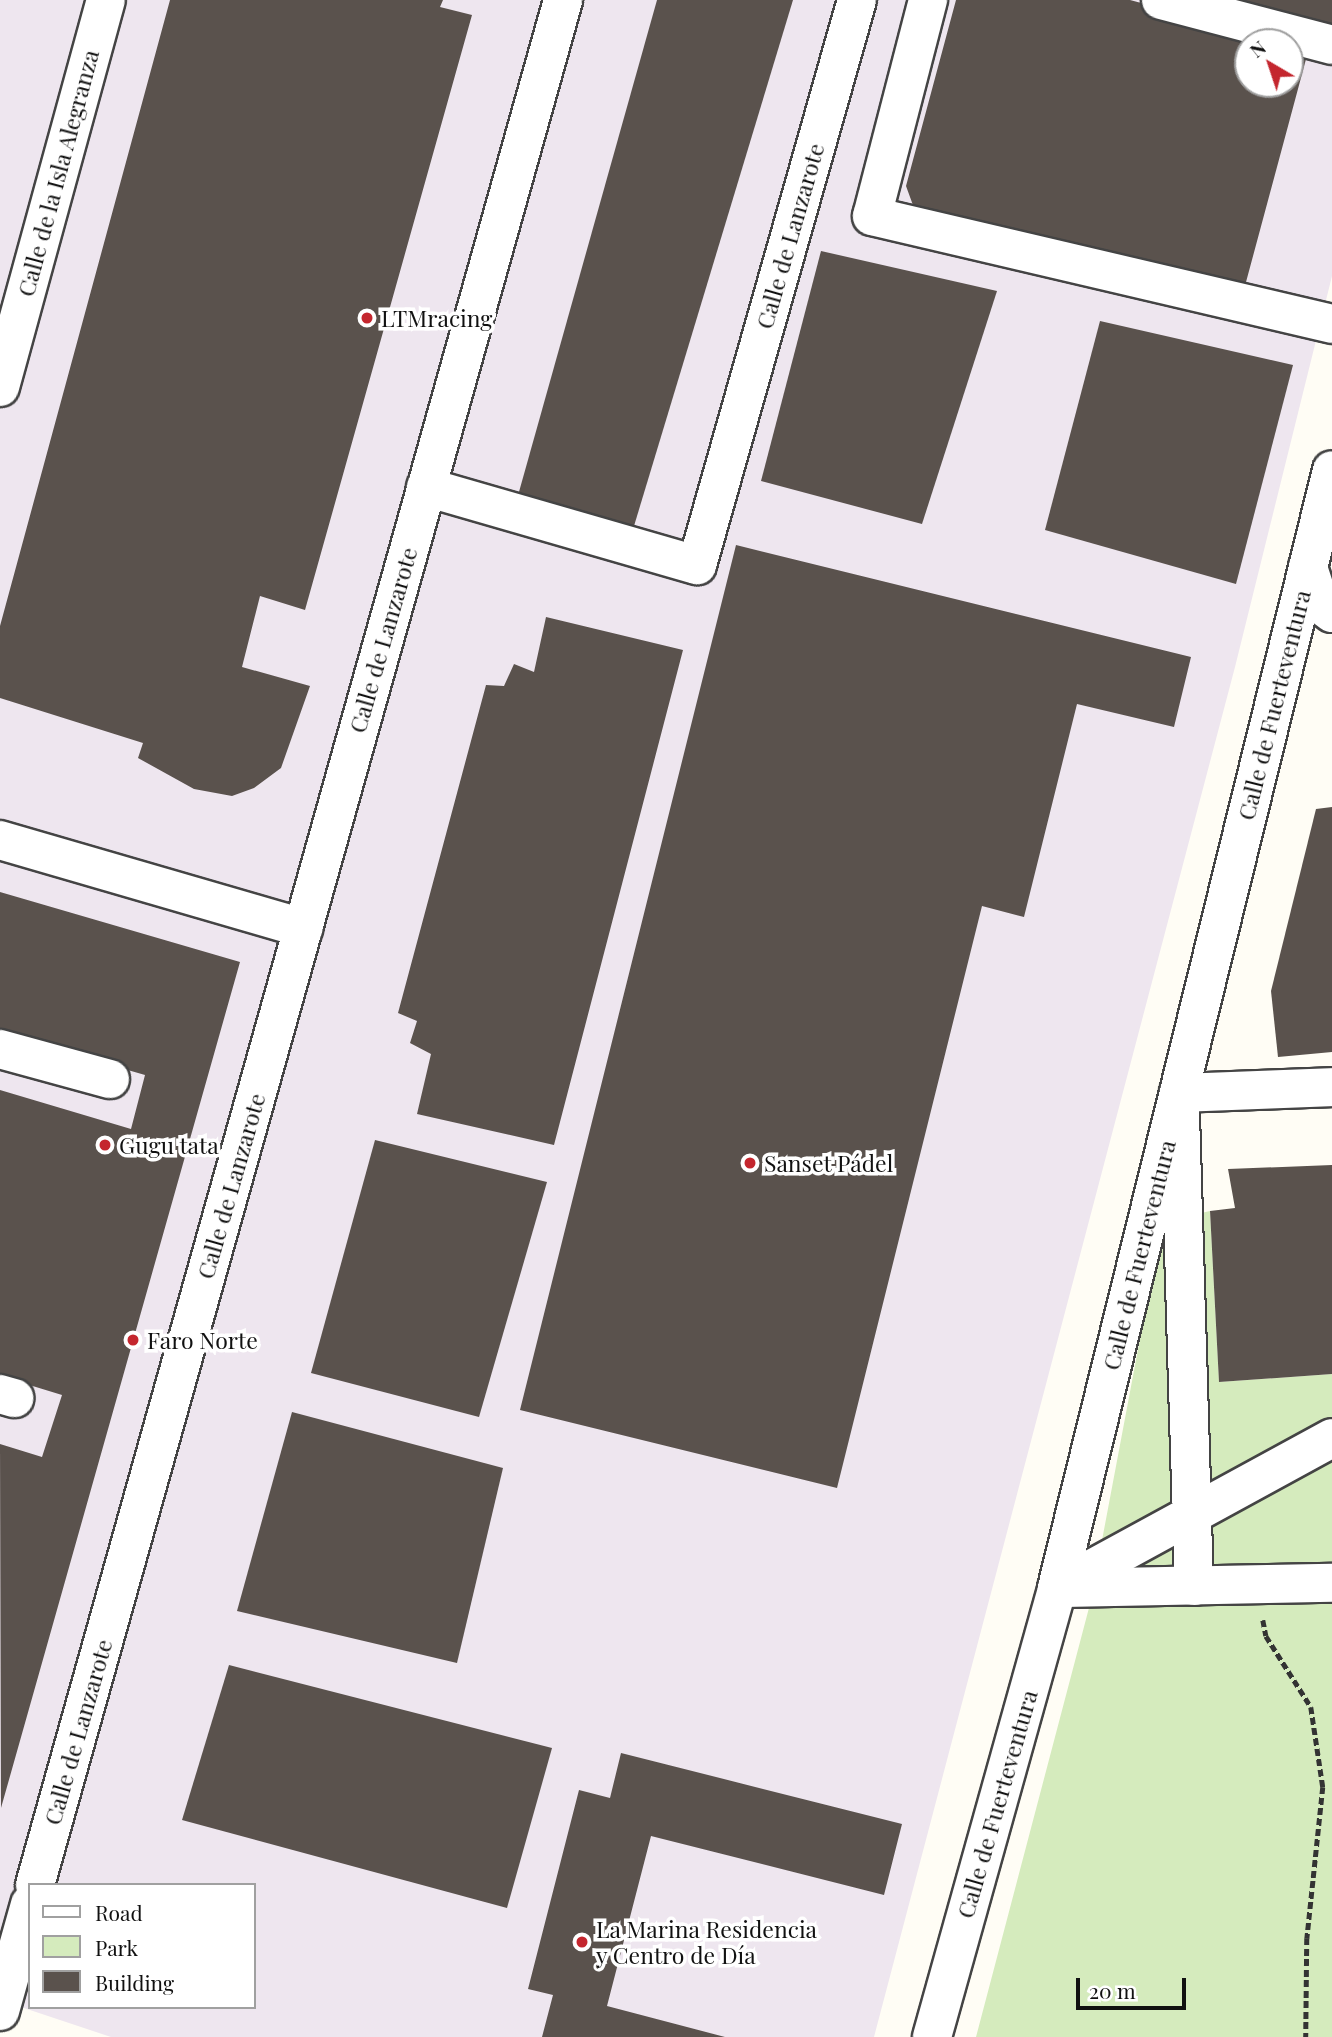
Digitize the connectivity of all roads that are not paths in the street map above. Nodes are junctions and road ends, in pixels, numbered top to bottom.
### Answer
1 (106, 0) edge
2 (563, 0) edge
3 (857, 0) edge
4 (928, 0) edge
5 (1161, 0) edge
6 (1332, 45) edge
7 (1332, 324) edge
8 (0, 387) edge
9 (1332, 470) edge
10 (426, 487) junction
11 (1308, 567) junction
12 (1332, 613) edge
13 (0, 840) edge
14 (303, 928) junction
15 (0, 1049) edge
16 (110, 1079) dead end
17 (1332, 1087) edge
18 (1179, 1093) junction
19 (1332, 1438) edge
20 (1191, 1513) junction
21 (1332, 1583) edge
22 (1194, 1586) junction
23 (1057, 1588) junction
24 (36, 1883) edge
25 (28, 1908) edge
26 (9, 1946) edge
27 (0, 2011) edge
28 (932, 2037) edge

1 - 8 street, Calle de la Isla Alegranza
2 - 10 street, Calle de Lanzarote
3 - 10 street, Calle de Lanzarote
4 - 7 street
5 - 6 street
9 - 11 street, Calle de Fuerteventura
10 - 14 street, Calle de Lanzarote
11 - 12 street
11 - 18 street, Calle de Fuerteventura
13 - 14 street
14 - 24 street, Calle de Lanzarote
15 - 16 street
17 - 18 street
18 - 20 street
18 - 23 street, Calle de Fuerteventura
19 - 20 street
20 - 22 street
20 - 23 street
21 - 22 street
22 - 23 street
23 - 28 street, Calle de Fuerteventura
25 - 26 street
26 - 27 street

